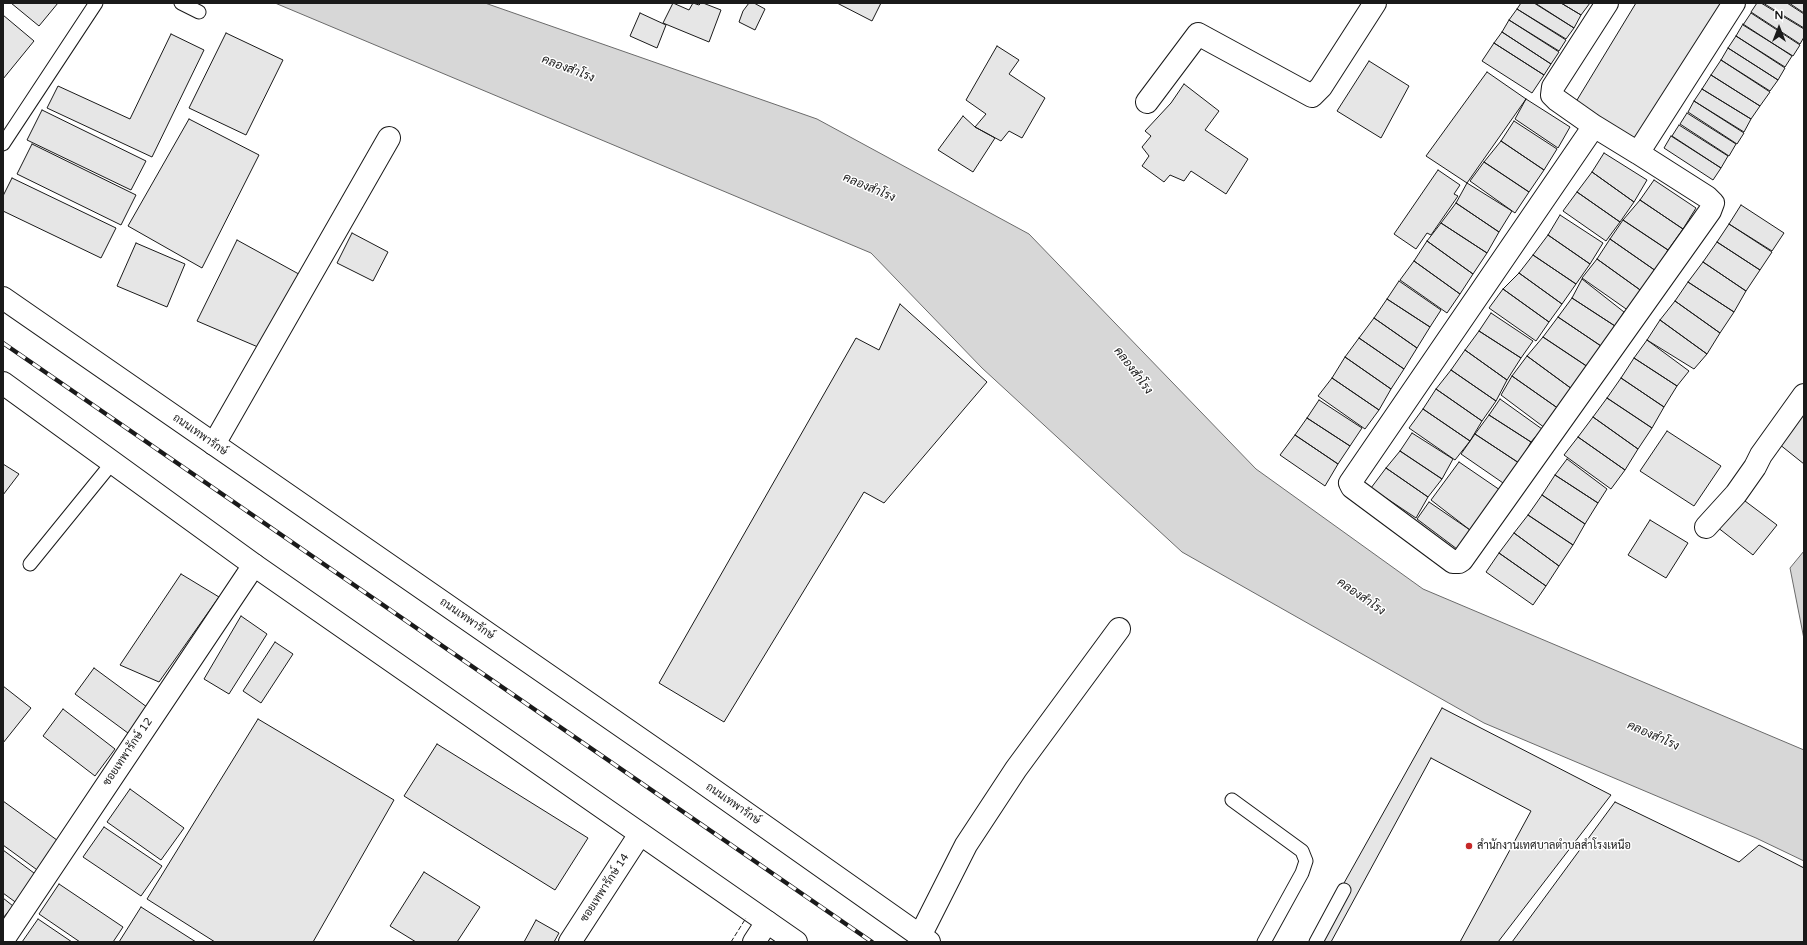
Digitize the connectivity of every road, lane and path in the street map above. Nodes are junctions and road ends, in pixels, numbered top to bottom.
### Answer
1 (96, 3) edge
2 (181, 3) edge
3 (1375, 3) edge
4 (1607, 3) edge
5 (1734, 3) edge
6 (199, 12) dead end
7 (1147, 102) dead end
8 (1594, 126) junction
9 (389, 138) dead end
10 (3, 144) edge
11 (1638, 153) junction
12 (3, 298) edge
13 (3, 383) edge
14 (1804, 395) edge
15 (214, 444) junction
16 (112, 462) junction
17 (1706, 527) dead end
18 (30, 564) dead end
19 (254, 565) junction
20 (1119, 629) dead end
21 (1232, 800) dead end
22 (640, 834) junction
23 (1344, 890) dead end
24 (767, 922) junction
25 (925, 939) edge
26 (3, 940) edge
27 (570, 942) edge
28 (754, 942) edge
29 (796, 942) edge
30 (1264, 942) edge
31 (1316, 942) edge

1 - 10 lane
2 - 6 lane
3 - 7 street
4 - 8 street
5 - 11 street
8 - 11 street
8 - 11 street
9 - 15 street
12 - 15 street, ถนนเทพารักษ์
13 - 16 street
14 - 17 street
15 - 25 street, ถนนเทพารักษ์
16 - 18 lane
16 - 19 street
19 - 22 street
19 - 26 street, ซอยเทพารักษ์ 12
20 - 25 street
21 - 30 lane
22 - 24 street
22 - 27 street, ซอยเทพารักษ์ 14
23 - 31 lane
24 - 28 street
24 - 29 street

